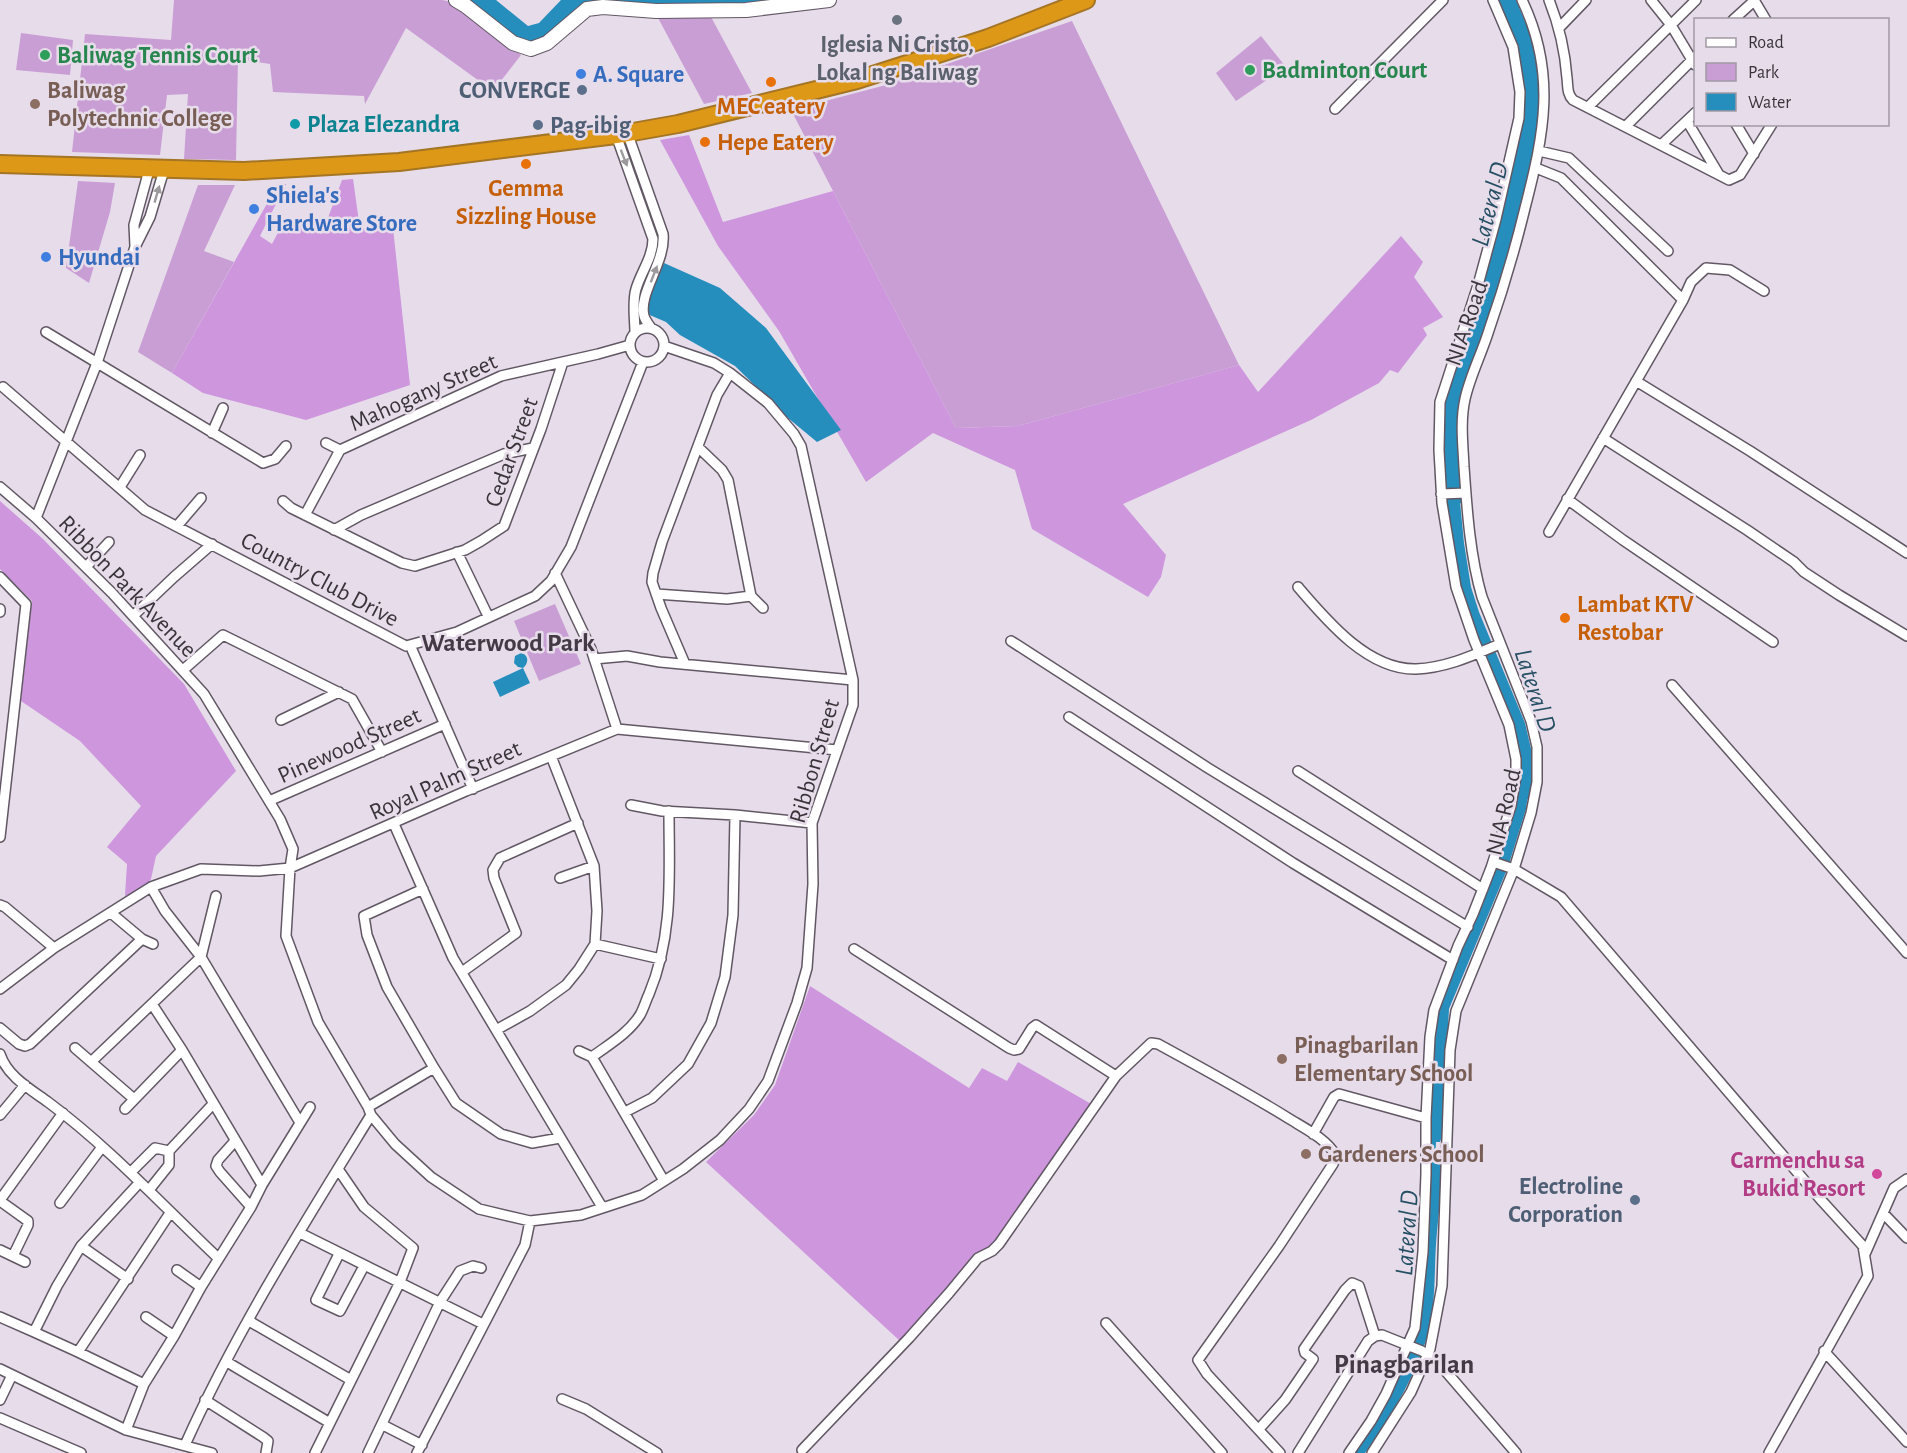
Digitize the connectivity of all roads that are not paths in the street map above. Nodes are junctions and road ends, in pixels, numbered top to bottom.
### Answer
1 (456, 0) edge
2 (829, 0) edge
3 (1086, 0) edge
4 (1443, 0) edge
5 (1493, 0) edge
6 (1522, 0) edge
7 (1549, 0) edge
8 (1586, 0) edge
9 (1651, 0) edge
10 (1696, 0) edge
11 (1754, 0) edge
12 (732, 4) edge
13 (1735, 18) edge
14 (1765, 18) edge
15 (1671, 25) junction
16 (1559, 28) junction
17 (1694, 60) edge
18 (1588, 107) junction
19 (1335, 109) dead end
20 (1694, 113) edge
21 (1687, 121) junction
22 (1626, 126) junction
23 (1737, 126) edge
24 (1771, 126) edge
25 (621, 133) junction
26 (1661, 145) junction
27 (1539, 151) junction
28 (1754, 154) junction
29 (0, 164) edge
30 (1536, 168) junction
31 (156, 170) junction
32 (1718, 174) junction
33 (135, 247) junction
34 (1668, 251) dead end
35 (1764, 291) dead end
36 (1683, 300) junction
37 (651, 328) junction
38 (46, 332) dead end
39 (635, 333) junction
40 (630, 345) junction
41 (664, 346) junction
42 (563, 362) junction
43 (643, 362) junction
44 (97, 363) junction
45 (730, 373) junction
46 (1636, 381) junction
47 (3, 387) dead end
48 (223, 408) dead end
49 (212, 433) junction
50 (1603, 438) junction
51 (66, 442) junction
52 (326, 443) dead end
53 (286, 446) dead end
54 (698, 447) junction
55 (533, 448) junction
56 (340, 450) junction
57 (141, 455) dead end
58 (0, 487) edge
59 (120, 487) junction
60 (1463, 493) junction
61 (1443, 494) junction
62 (201, 498) dead end
63 (1567, 499) junction
64 (283, 501) dead end
65 (305, 516) junction
66 (36, 518) junction
67 (177, 526) junction
68 (334, 530) junction
69 (1549, 532) dead end
70 (109, 542) dead end
71 (212, 544) junction
72 (457, 552) junction
73 (1907, 553) edge
74 (86, 567) junction
75 (555, 573) junction
76 (0, 577) edge
77 (1298, 587) dead end
78 (656, 594) junction
79 (751, 596) junction
80 (763, 608) dead end
81 (133, 616) junction
82 (488, 616) junction
83 (1907, 636) edge
84 (1011, 641) dead end
85 (1773, 642) dead end
86 (410, 645) junction
87 (1497, 645) junction
88 (1481, 652) junction
89 (594, 659) junction
90 (685, 664) junction
91 (183, 670) junction
92 (853, 680) junction
93 (1672, 685) dead end
94 (339, 692) junction
95 (366, 700) dead end
96 (357, 707) junction
97 (1069, 717) dead end
98 (281, 720) dead end
99 (445, 724) junction
100 (617, 729) junction
101 (837, 750) junction
102 (382, 752) junction
103 (551, 756) junction
104 (1298, 771) dead end
105 (473, 789) junction
106 (269, 801) junction
107 (632, 805) dead end
108 (669, 811) junction
109 (735, 815) junction
110 (394, 824) junction
111 (578, 824) junction
112 (812, 824) junction
113 (0, 837) edge
114 (483, 862) dead end
115 (1495, 862) junction
116 (494, 866) junction
117 (594, 866) junction
118 (290, 868) junction
119 (1511, 868) junction
120 (560, 878) dead end
121 (151, 887) junction
122 (423, 889) junction
123 (1483, 889) junction
124 (216, 896) dead end
125 (0, 905) edge
126 (355, 912) dead end
127 (111, 913) junction
128 (364, 916) junction
129 (1468, 927) junction
130 (516, 933) junction
131 (526, 937) dead end
132 (142, 939) junction
133 (153, 944) dead end
134 (595, 944) junction
135 (54, 948) junction
136 (854, 950) dead end
137 (1907, 953) edge
138 (201, 957) junction
139 (661, 959) junction
140 (1453, 960) junction
141 (462, 972) junction
142 (0, 989) edge
143 (152, 1004) junction
144 (0, 1028) edge
145 (496, 1030) junction
146 (75, 1048) dead end
147 (182, 1050) junction
148 (579, 1051) dead end
149 (1431, 1051) junction
150 (1448, 1051) junction
151 (0, 1054) edge
152 (591, 1058) junction
153 (91, 1062) junction
154 (434, 1068) junction
155 (1116, 1076) junction
156 (25, 1085) junction
157 (134, 1099) junction
158 (213, 1104) junction
159 (310, 1107) dead end
160 (125, 1109) dead end
161 (369, 1111) junction
162 (625, 1112) junction
163 (63, 1113) junction
164 (0, 1115) edge
165 (1425, 1118) junction
166 (300, 1121) junction
167 (1313, 1134) junction
168 (560, 1138) junction
169 (235, 1141) junction
170 (102, 1147) junction
171 (169, 1151) junction
172 (338, 1169) junction
173 (131, 1172) junction
174 (1907, 1179) edge
175 (664, 1181) junction
176 (140, 1182) junction
177 (262, 1185) junction
178 (149, 1190) junction
179 (0, 1201) edge
180 (60, 1203) dead end
181 (251, 1207) junction
182 (602, 1207) junction
183 (170, 1213) junction
184 (1883, 1213) junction
185 (530, 1221) junction
186 (300, 1233) junction
187 (1907, 1238) edge
188 (81, 1246) junction
189 (0, 1250) edge
190 (339, 1254) junction
191 (1865, 1254) junction
192 (13, 1256) junction
193 (218, 1258) junction
194 (25, 1262) dead end
195 (364, 1266) junction
196 (481, 1268) dead end
197 (177, 1270) dead end
198 (128, 1279) junction
199 (400, 1282) junction
200 (201, 1287) junction
201 (440, 1302) junction
202 (0, 1317) edge
203 (146, 1317) dead end
204 (249, 1321) junction
205 (1106, 1323) dead end
206 (483, 1324) junction
207 (34, 1332) junction
208 (174, 1336) junction
209 (1374, 1336) junction
210 (1409, 1346) junction
211 (1824, 1351) junction
212 (78, 1352) junction
213 (1425, 1353) junction
214 (227, 1362) junction
215 (0, 1369) edge
216 (12, 1375) junction
217 (351, 1380) junction
218 (144, 1383) junction
219 (562, 1399) dead end
220 (0, 1400) edge
221 (205, 1400) junction
222 (0, 1418) edge
223 (330, 1423) junction
224 (382, 1425) junction
225 (1259, 1429) junction
226 (126, 1430) junction
227 (1907, 1442) edge
228 (185, 1445) junction
229 (420, 1449) edge
230 (800, 1452) edge
231 (1352, 1452) edge
232 (81, 1453) edge
233 (212, 1453) edge
234 (266, 1453) edge
235 (315, 1453) edge
236 (368, 1453) edge
237 (657, 1453) edge
238 (813, 1453) edge
239 (1222, 1453) edge
240 (1280, 1453) edge
241 (1298, 1453) edge
242 (1372, 1453) edge
243 (1516, 1453) edge
244 (1769, 1453) edge

1 - 12 street
2 - 12 street
3 - 25 highway
4 - 19 street
5 - 61 street
6 - 27 street, NIA Road
7 - 16 street
8 - 16 street
9 - 15 street
10 - 15 street
11 - 13 street
11 - 14 street
15 - 17 street
15 - 18 street
16 - 18 street
17 - 22 street
18 - 22 street
20 - 21 street
21 - 26 street
21 - 32 street
22 - 26 street
23 - 28 street
24 - 28 street
25 - 31 highway
37 -> 25 street
25 -> 39 street
26 - 32 street
27 - 30 street, NIA Road
27 - 34 street
28 - 32 street
29 - 31 highway
30 - 36 street
30 - 60 street, NIA Road
33 -> 31 street, Ribbon Park Avenue
31 - 33 street, Ribbon Park Avenue
33 - 44 street, Ribbon Park Avenue
35 - 36 street
36 - 46 street
37 - 39 street
37 - 41 street
38 - 44 street
39 - 40 street
40 - 42 street, Mahogany Street
40 - 43 street
41 - 43 street
41 - 45 street, Ribbon Street
42 - 55 street, Cedar Street
42 - 56 street, Mahogany Street
43 - 75 street, Country Club Drive
44 - 49 street
44 - 51 street, Ribbon Park Avenue
45 - 54 street
45 - 92 street, Ribbon Street
46 - 50 street
46 - 73 street
47 - 51 street, Country Club Drive
48 - 49 street
49 - 53 street
50 - 63 street
50 - 83 street
51 - 59 street, Country Club Drive
51 - 66 street, Ribbon Park Avenue
52 - 56 street
54 - 78 street
54 - 79 street
55 - 68 street
55 - 72 street, Cedar Street
56 - 65 street, Mahogany Street
57 - 59 street
58 - 66 street
59 - 67 street, Country Club Drive
60 - 61 street
60 - 87 street, NIA Road
61 - 88 street
62 - 67 street
63 - 69 street
63 - 85 street
64 - 65 street, Cedar Street
65 - 68 street, Cedar Street
66 - 74 street, Ribbon Park Avenue
67 - 71 street, Country Club Drive
68 - 72 street, Cedar Street
70 - 74 street
71 - 81 street
71 - 86 street, Country Club Drive
72 - 82 street
74 - 81 street, Ribbon Park Avenue
75 - 82 street, Country Club Drive
75 - 89 street
76 - 113 street
77 - 88 street
78 - 79 street
78 - 90 street
79 - 80 street
81 - 91 street, Ribbon Park Avenue
82 - 86 street, Country Club Drive
84 - 129 street
86 - 99 street
87 - 88 street
87 - 119 street, NIA Road
88 - 115 street
89 - 90 street
89 - 100 street
90 - 92 street
91 - 94 street
91 - 106 street, Ribbon Park Avenue
92 - 101 street, Ribbon Street
93 - 137 street
94 - 96 street
94 - 98 street
95 - 96 street
96 - 102 street
97 - 140 street
99 - 102 street, Pinewood Street
99 - 105 street
100 - 101 street
100 - 103 street, Royal Palm Street
101 - 112 street, Ribbon Street
102 - 106 street, Pinewood Street
103 - 105 street, Royal Palm Street
103 - 111 street
104 - 123 street
105 - 110 street, Royal Palm Street
106 - 118 street, Ribbon Park Avenue
107 - 108 street
108 - 109 street
108 - 139 street
109 - 112 street
109 - 162 street
110 - 118 street, Royal Palm Street
110 - 122 street
111 - 116 street
111 - 117 street
112 - 175 street, Ribbon Street
114 - 116 street
115 - 119 street
115 - 123 street
116 - 130 street
117 - 120 street
117 - 134 street
118 - 121 street, Royal Palm Street
118 - 161 street, Ribbon Park Avenue
119 - 150 street, NIA Road
119 - 191 street
121 - 127 street, Royal Palm Street
121 - 138 street
122 - 128 street
122 - 141 street
123 - 129 street
124 - 138 street
125 - 135 street
126 - 128 street
127 - 132 street
127 - 135 street, Royal Palm Street
128 - 154 street
129 - 140 street
130 - 131 street
130 - 141 street
132 - 133 street
132 - 144 street
134 - 139 street
134 - 145 street
135 - 142 street, Royal Palm Street
136 - 155 street
138 - 143 street
138 - 166 street
139 - 152 street
140 - 149 street
141 - 145 street
143 - 147 street
143 - 153 street
145 - 168 street
146 - 153 street
147 - 157 street
147 - 158 street
148 - 152 street
149 - 150 street
149 - 165 street
150 - 213 street, NIA Road
151 - 156 street
152 - 162 street
153 - 157 street
154 - 161 street
154 - 168 street
155 - 167 street
155 - 230 street
156 - 163 street
156 - 164 street
157 - 160 street
158 - 169 street
158 - 171 street
159 - 166 street
161 - 172 street
161 - 185 street, Ribbon Street
162 - 175 street
163 - 170 street
163 - 179 street
165 - 167 street
165 - 210 street
166 - 177 street
167 - 225 street
168 - 182 street
169 - 177 street
169 - 181 street
170 - 173 street
170 - 180 street
171 - 173 street
171 - 178 street
172 - 186 street
172 - 199 street
173 - 176 street
174 - 184 street
175 - 182 street, Ribbon Street
176 - 178 street
176 - 188 street
177 - 181 street
178 - 183 street
179 - 192 street
181 - 193 street
182 - 185 street, Ribbon Street
183 - 193 street
183 - 198 street
184 - 187 street
184 - 191 street
185 - 206 street
186 - 190 street
186 - 204 street
188 - 198 street
188 - 207 street
189 - 192 street
190 - 195 street
190 - 195 street
191 - 211 street
192 - 194 street
193 - 200 street
195 - 199 street
196 - 201 street
197 - 200 street
198 - 212 street
199 - 201 street
199 - 217 street
200 - 208 street
201 - 206 street
201 - 224 street
202 - 207 street
203 - 208 street
204 - 214 street
204 - 217 street
205 - 239 street
206 - 229 street
207 - 212 street
208 - 218 street
209 - 210 street
209 - 225 street
209 - 241 street
210 - 213 street
210 - 231 street
211 - 227 street
211 - 244 street
212 - 218 street
213 - 242 street, NIA Road
213 - 243 street
214 - 221 street
214 - 223 street
215 - 216 street
216 - 220 street
216 - 226 street
217 - 223 street
218 - 226 street
219 - 237 street
221 - 228 street
221 - 234 street
222 - 232 street
223 - 235 street
224 - 229 street
224 - 236 street
225 - 240 street
226 - 228 street
228 - 233 street
230 - 238 street

